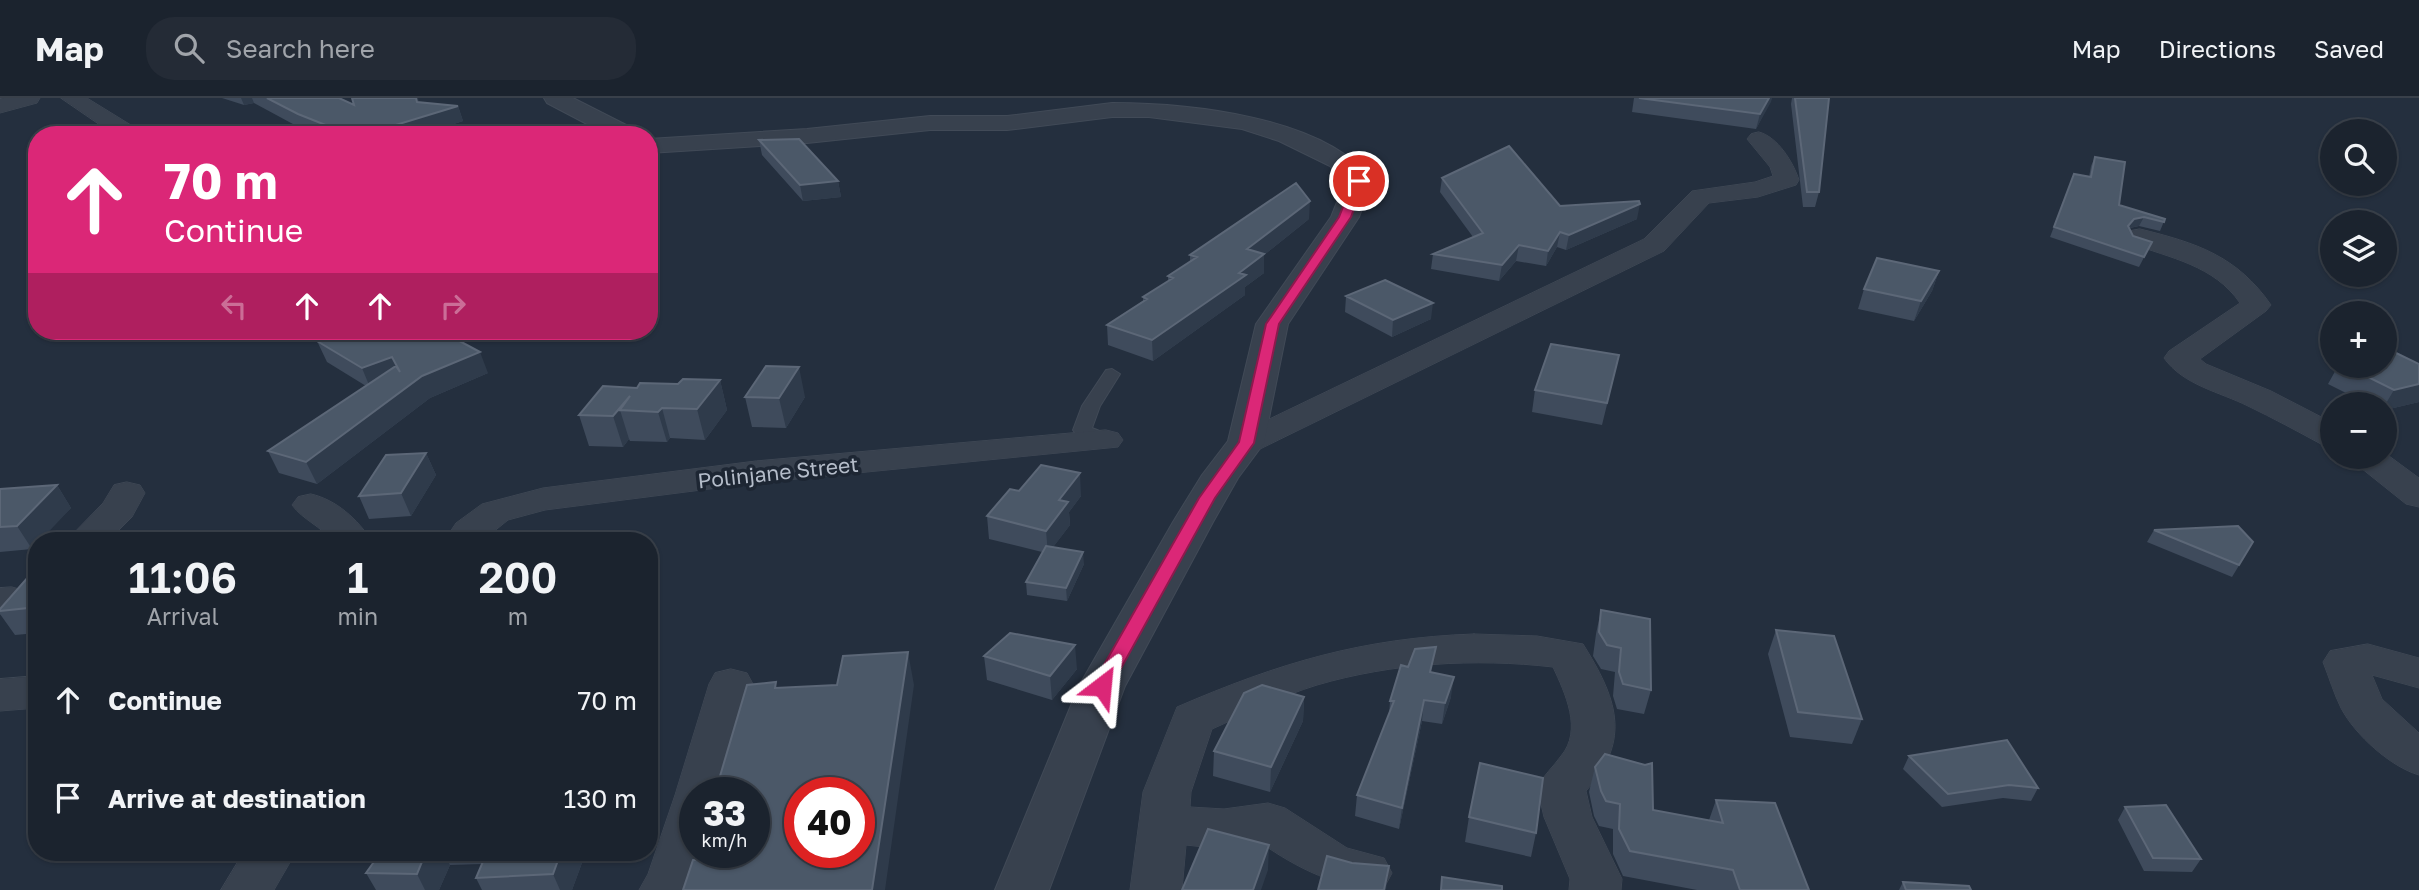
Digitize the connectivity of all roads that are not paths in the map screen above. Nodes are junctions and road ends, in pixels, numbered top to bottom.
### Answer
1 (29, 98) edge
2 (72, 98) edge
3 (555, 98) edge
4 (0, 106) edge
5 (117, 126) edge
6 (609, 126) edge
7 (1759, 139) dead end
8 (658, 147) edge
9 (2140, 237) edge
10 (1112, 374) dead end
11 (2320, 430) edge
12 (1105, 440) joint
13 (1246, 443) junction
14 (2384, 469) edge
15 (127, 493) dead end
16 (2419, 496) edge
17 (312, 505) dead end
18 (95, 532) edge
19 (346, 532) edge
20 (469, 532) edge
21 (2419, 673) edge
22 (731, 684) dead end
23 (28, 693) edge
24 (0, 695) edge
25 (2419, 758) edge
26 (703, 777) edge
27 (1163, 824) junction
28 (679, 856) edge
29 (265, 861) edge
30 (1366, 873) edge
31 (247, 890) edge
32 (665, 890) edge
33 (1022, 890) edge
34 (1156, 890) edge
35 (1595, 890) edge

1 - 4 street
2 - 5 street
3 - 6 street
7 - 13 street
8 - 13 street
9 - 11 street
10 - 12 lane
12 - 20 street, Polinjane Street
13 - 33 street
14 - 16 street
15 - 18 street
17 - 19 street
21 - 25 street
22 - 26 street
23 - 24 street
27 - 30 street
27 - 34 street
27 - 35 street
28 - 32 street
29 - 31 street

